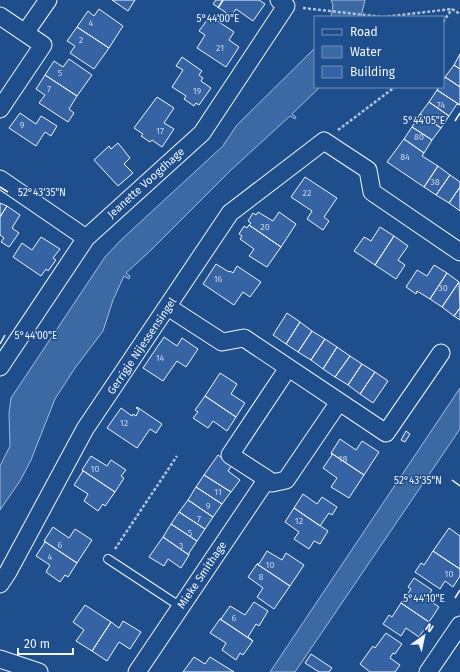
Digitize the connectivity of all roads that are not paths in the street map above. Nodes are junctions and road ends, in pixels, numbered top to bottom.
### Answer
1 (48, 0) edge
2 (279, 0) edge
3 (0, 16) edge
4 (25, 33) junction
5 (0, 109) edge
6 (0, 180) edge
7 (86, 238) junction
8 (460, 252) edge
9 (168, 306) junction
10 (441, 352) dead end
11 (0, 368) edge
12 (288, 368) junction
13 (338, 402) junction
14 (266, 479) junction
15 (108, 559) dead end
16 (0, 584) edge
17 (180, 607) junction
18 (460, 625) edge
19 (0, 659) edge
20 (39, 672) edge
21 (137, 672) edge
22 (428, 672) edge

1 - 4 street
2 - 7 street, Jeanette Voogdhage
3 - 4 street
4 - 5 street
6 - 7 street
7 - 11 street, Jeanette Voogdhage
8 - 9 street, Gerrigje Nijessensingel
9 - 12 street
9 - 16 street, Gerrigje Nijessensingel
10 - 13 street
12 - 13 street
12 - 14 street
13 - 14 street
14 - 17 street, Mieke Smithage
15 - 17 lane
17 - 21 street, Mieke Smithage
18 - 22 street
19 - 20 street

